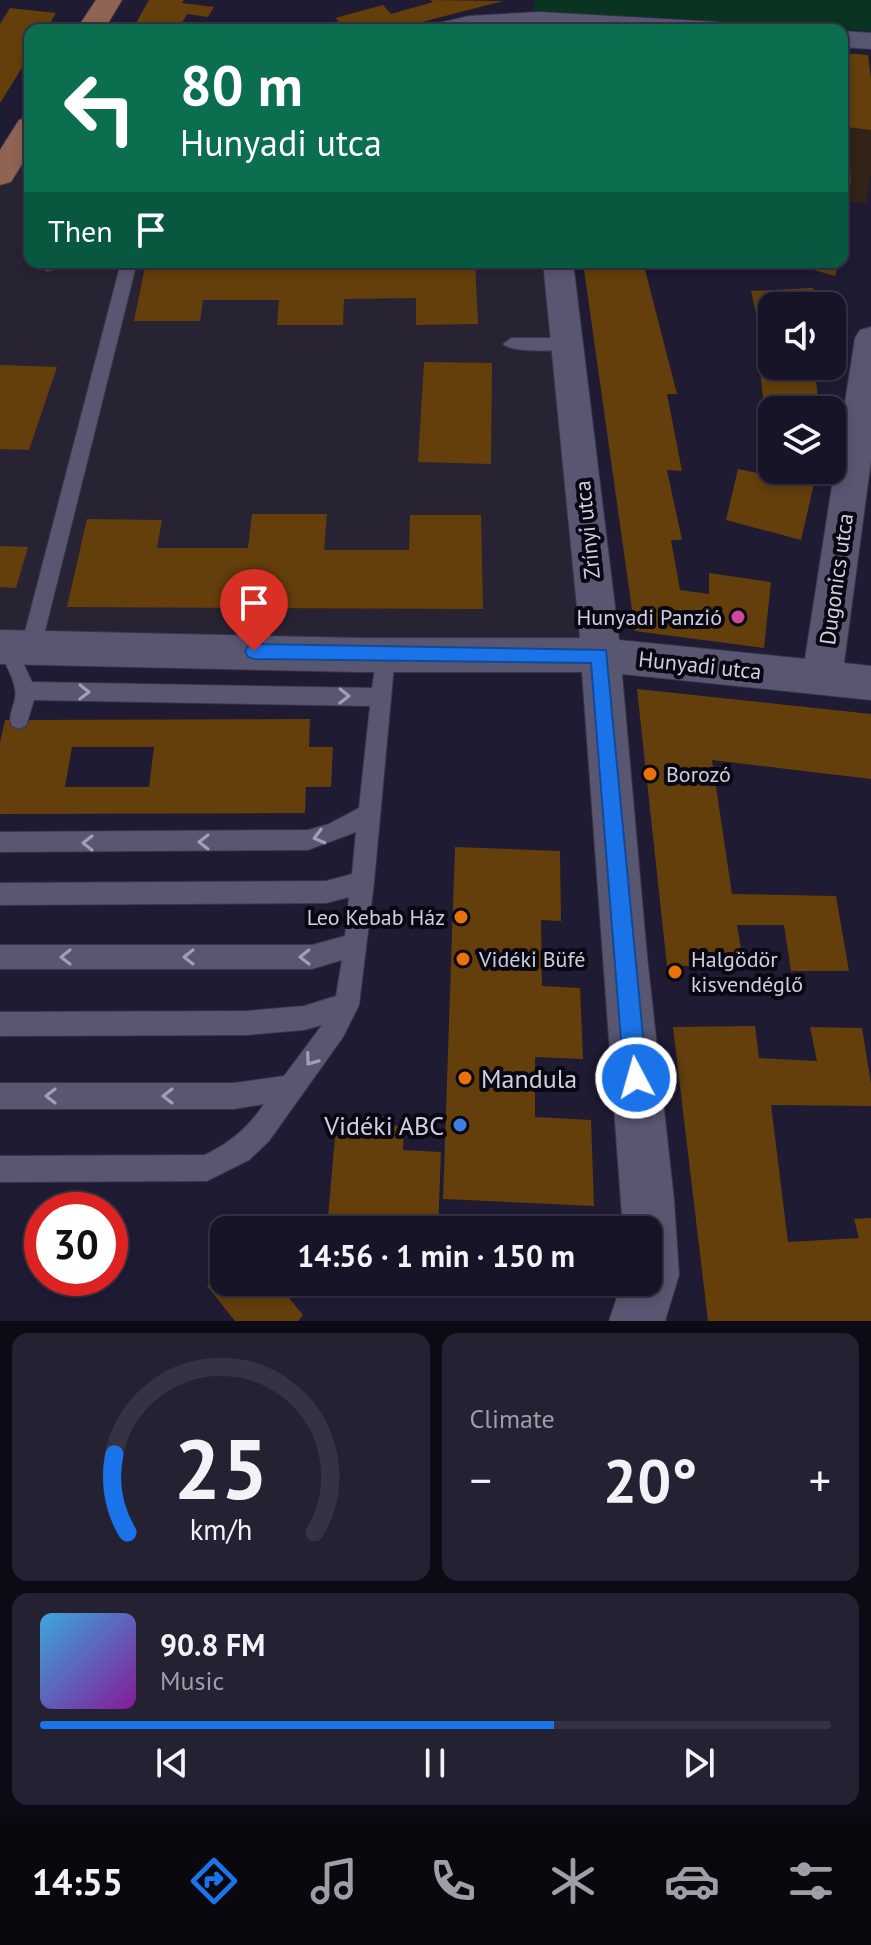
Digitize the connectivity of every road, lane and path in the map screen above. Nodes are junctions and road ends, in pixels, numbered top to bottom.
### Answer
1 (109, 0) edge
2 (531, 17) edge
3 (94, 24) edge
4 (459, 24) edge
5 (631, 24) edge
6 (848, 39) edge
7 (871, 41) edge
8 (24, 136) edge
9 (11, 159) edge
10 (127, 268) edge
11 (559, 268) edge
12 (871, 338) edge
13 (511, 344) dead end
14 (567, 344) junction
15 (12, 647) edge
16 (385, 655) junction
17 (599, 655) junction
18 (822, 678) junction
19 (871, 683) edge
20 (26, 691) junction
21 (381, 697) junction
22 (19, 720) dead end
23 (370, 813) junction
24 (0, 842) edge
25 (363, 882) junction
26 (0, 894) edge
27 (356, 945) junction
28 (0, 957) edge
29 (347, 1005) junction
30 (0, 1024) edge
31 (291, 1088) junction
32 (0, 1096) edge
33 (0, 1169) edge
34 (637, 1321) edge

1 - 3 main road
2 - 4 street
2 - 5 street
6 - 7 street
8 - 9 main road
10 - 15 lane
11 - 14 street, Zrínyi utca
12 - 18 street, Dugonics utca
13 - 14 lane
14 - 17 street, Zrínyi utca
15 - 16 street, Hunyadi utca
15 - 20 lane
16 - 17 street, Hunyadi utca
16 - 21 lane
17 - 18 street, Hunyadi utca
17 - 34 street, Zrínyi utca
18 - 19 street, Hunyadi utca
20 -> 21 lane
20 - 22 lane
21 - 23 lane
23 -> 24 lane
23 - 25 lane
25 - 26 lane
25 - 27 lane
27 -> 28 lane
27 - 29 lane
29 - 30 lane
29 -> 31 lane
31 -> 32 lane
31 - 33 lane

